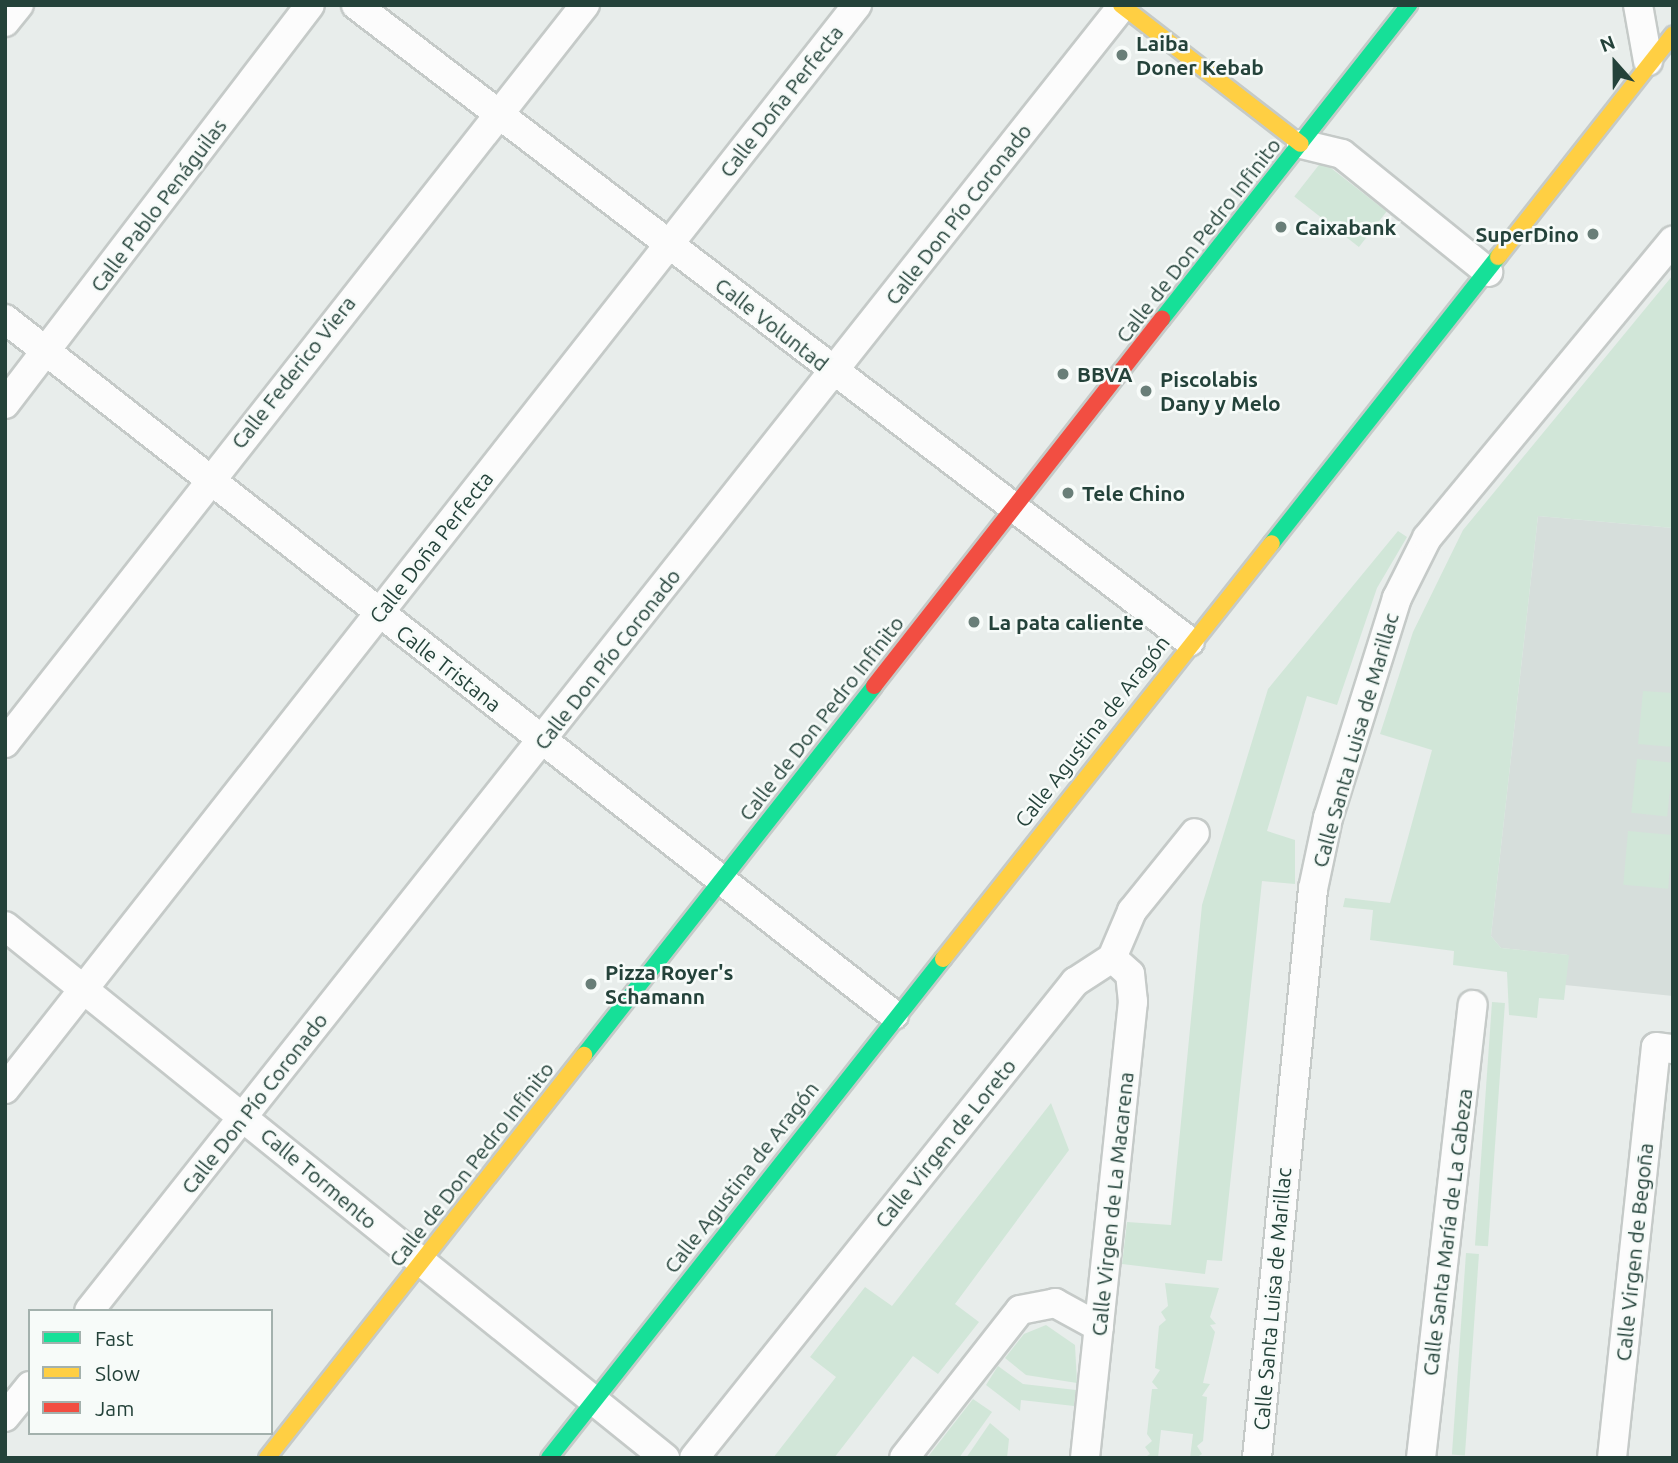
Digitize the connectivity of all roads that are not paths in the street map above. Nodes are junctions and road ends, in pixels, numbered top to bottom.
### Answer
1 (19, 5) edge
2 (310, 5) edge
3 (356, 5) edge
4 (584, 5) edge
5 (857, 5) edge
6 (1409, 5) edge
7 (1638, 5) edge
8 (1122, 6) edge
9 (5, 22) edge
10 (1673, 34) edge
11 (1648, 61) junction
12 (499, 115) junction
13 (1301, 144) junction
14 (1673, 241) edge
15 (669, 245) junction
16 (1488, 272) junction
17 (5, 319) edge
18 (46, 352) junction
19 (834, 372) junction
20 (5, 404) edge
21 (210, 477) junction
22 (1012, 508) junction
23 (379, 613) junction
24 (1190, 642) junction
25 (542, 740) junction
26 (5, 743) edge
27 (1195, 833) dead end
28 (721, 880) junction
29 (5, 926) edge
30 (1112, 958) junction
31 (85, 987) junction
32 (1473, 1006) dead end
33 (894, 1015) junction
34 (1664, 1048) edge
35 (5, 1089) edge
36 (244, 1116) junction
37 (421, 1262) junction
38 (91, 1309) edge
39 (1099, 1327) junction
40 (28, 1388) edge
41 (593, 1401) junction
42 (5, 1416) edge
43 (267, 1458) edge
44 (549, 1458) edge
45 (665, 1458) edge
46 (694, 1458) edge
47 (904, 1458) edge
48 (1085, 1458) edge
49 (1257, 1458) edge
50 (1421, 1458) edge
51 (1612, 1458) edge

1 - 9 street
2 - 18 street, Calle Pablo Penáguilas
3 - 12 street, Calle Voluntad
4 - 12 street, Calle Federico Viera
5 - 15 street, Calle Doña Perfecta
6 - 13 street, Calle de Don Pedro Infinito
7 - 11 street
8 - 13 street
8 - 19 street, Calle Don Pío Coronado
10 - 11 street, Calle Agustina de Aragón
11 - 16 street, Calle Agustina de Aragón
12 - 15 street, Calle Voluntad
12 - 21 street, Calle Federico Viera
13 - 16 street
13 - 22 street, Calle de Don Pedro Infinito
14 - 49 street, Calle Santa Luisa de Marillac
15 - 19 street, Calle Voluntad
15 - 23 street, Calle Doña Perfecta
16 - 24 street, Calle Agustina de Aragón
17 - 18 street, Calle Tristana
18 - 20 street, Calle Pablo Penáguilas
18 - 21 street, Calle Tristana
19 - 22 street, Calle Voluntad
19 - 25 street, Calle Don Pío Coronado
21 - 23 street, Calle Tristana
21 - 26 street, Calle Federico Viera
22 - 24 street, Calle Voluntad
22 - 28 street, Calle de Don Pedro Infinito
23 - 25 street, Calle Tristana
23 - 31 street, Calle Doña Perfecta
24 - 33 street, Calle Agustina de Aragón
25 - 28 street, Calle Tristana
25 - 36 street, Calle Don Pío Coronado
27 - 30 street
28 - 33 street, Calle Tristana
28 - 37 street, Calle de Don Pedro Infinito
29 - 31 street, Calle Tormento
30 - 39 street, Calle Virgen de La Macarena
30 - 46 street, Calle Virgen de Loreto
31 - 35 street, Calle Doña Perfecta
31 - 36 street, Calle Tormento
32 - 50 street, Calle Santa María de La Cabeza
33 - 41 street, Calle Agustina de Aragón
34 - 51 street, Calle Virgen de Begoña
36 - 37 street, Calle Tormento
36 - 38 street, Calle Don Pío Coronado
37 - 41 street, Calle Tormento
37 - 43 street, Calle de Don Pedro Infinito
39 - 47 street
39 - 48 street, Calle Virgen de La Macarena
40 - 42 street
41 - 44 street, Calle Agustina de Aragón
41 - 45 street, Calle Tormento

